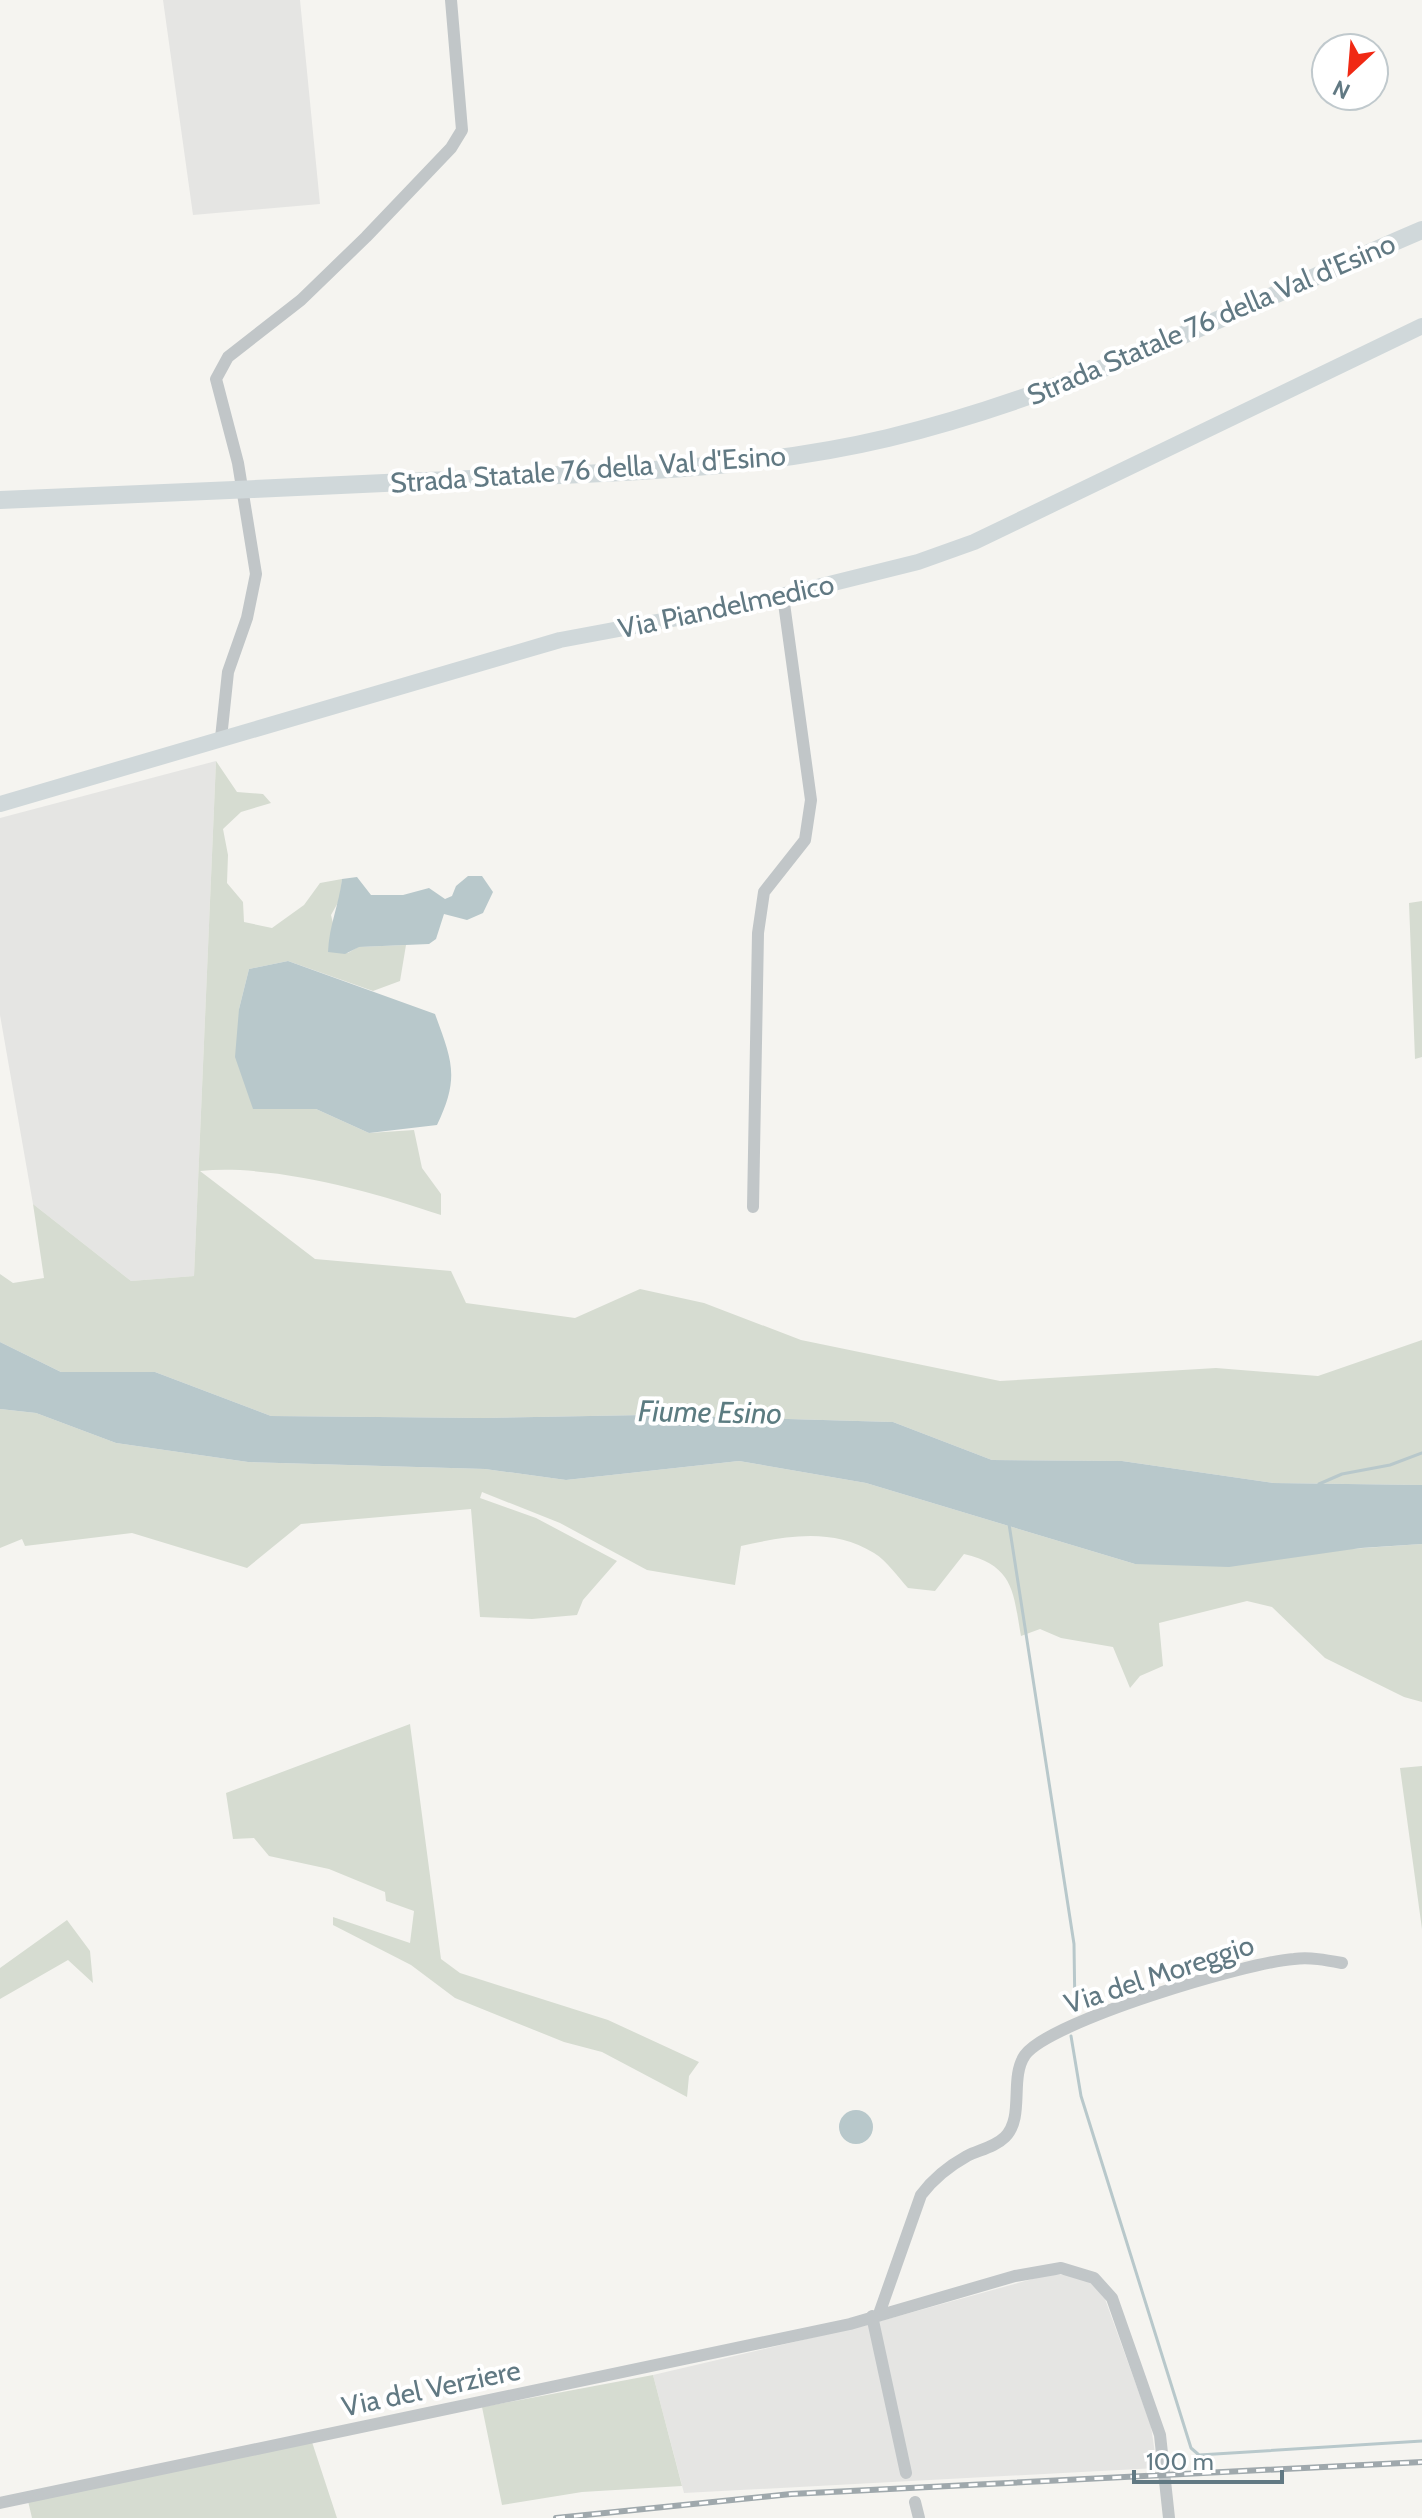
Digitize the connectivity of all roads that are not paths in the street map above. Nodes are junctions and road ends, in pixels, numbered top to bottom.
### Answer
1 (451, 0) edge
2 (1422, 230) edge
3 (1422, 243) edge
4 (1422, 326) edge
5 (252, 495) junction
6 (230, 496) junction
7 (0, 500) edge
8 (0, 511) edge
9 (783, 596) junction
10 (221, 738) junction
11 (0, 804) edge
12 (753, 1207) dead end
13 (1342, 1963) dead end
14 (876, 2315) junction
15 (906, 2473) dead end
16 (915, 2502) dead end
17 (0, 2503) edge
18 (919, 2518) edge
19 (1169, 2518) edge

1 - 10 street
2 - 5 highway, Strada Statale 76 della Val d'Esino
3 - 5 highway, Strada Statale 76 della Val d'Esino
4 - 9 main road, Via Piandelmedico
5 - 6 highway, Strada Statale 76 della Val d'Esino
6 - 7 highway, Strada Statale 76 della Val d'Esino
6 - 8 highway, Strada Statale 76 della Val d'Esino
9 - 10 main road, Via Piandelmedico
9 - 12 street
10 - 11 main road, Via Piandelmedico
13 - 14 street, Via del Moreggio
14 - 15 street
14 - 17 street, Via del Verziere
14 - 19 street
16 - 18 street

